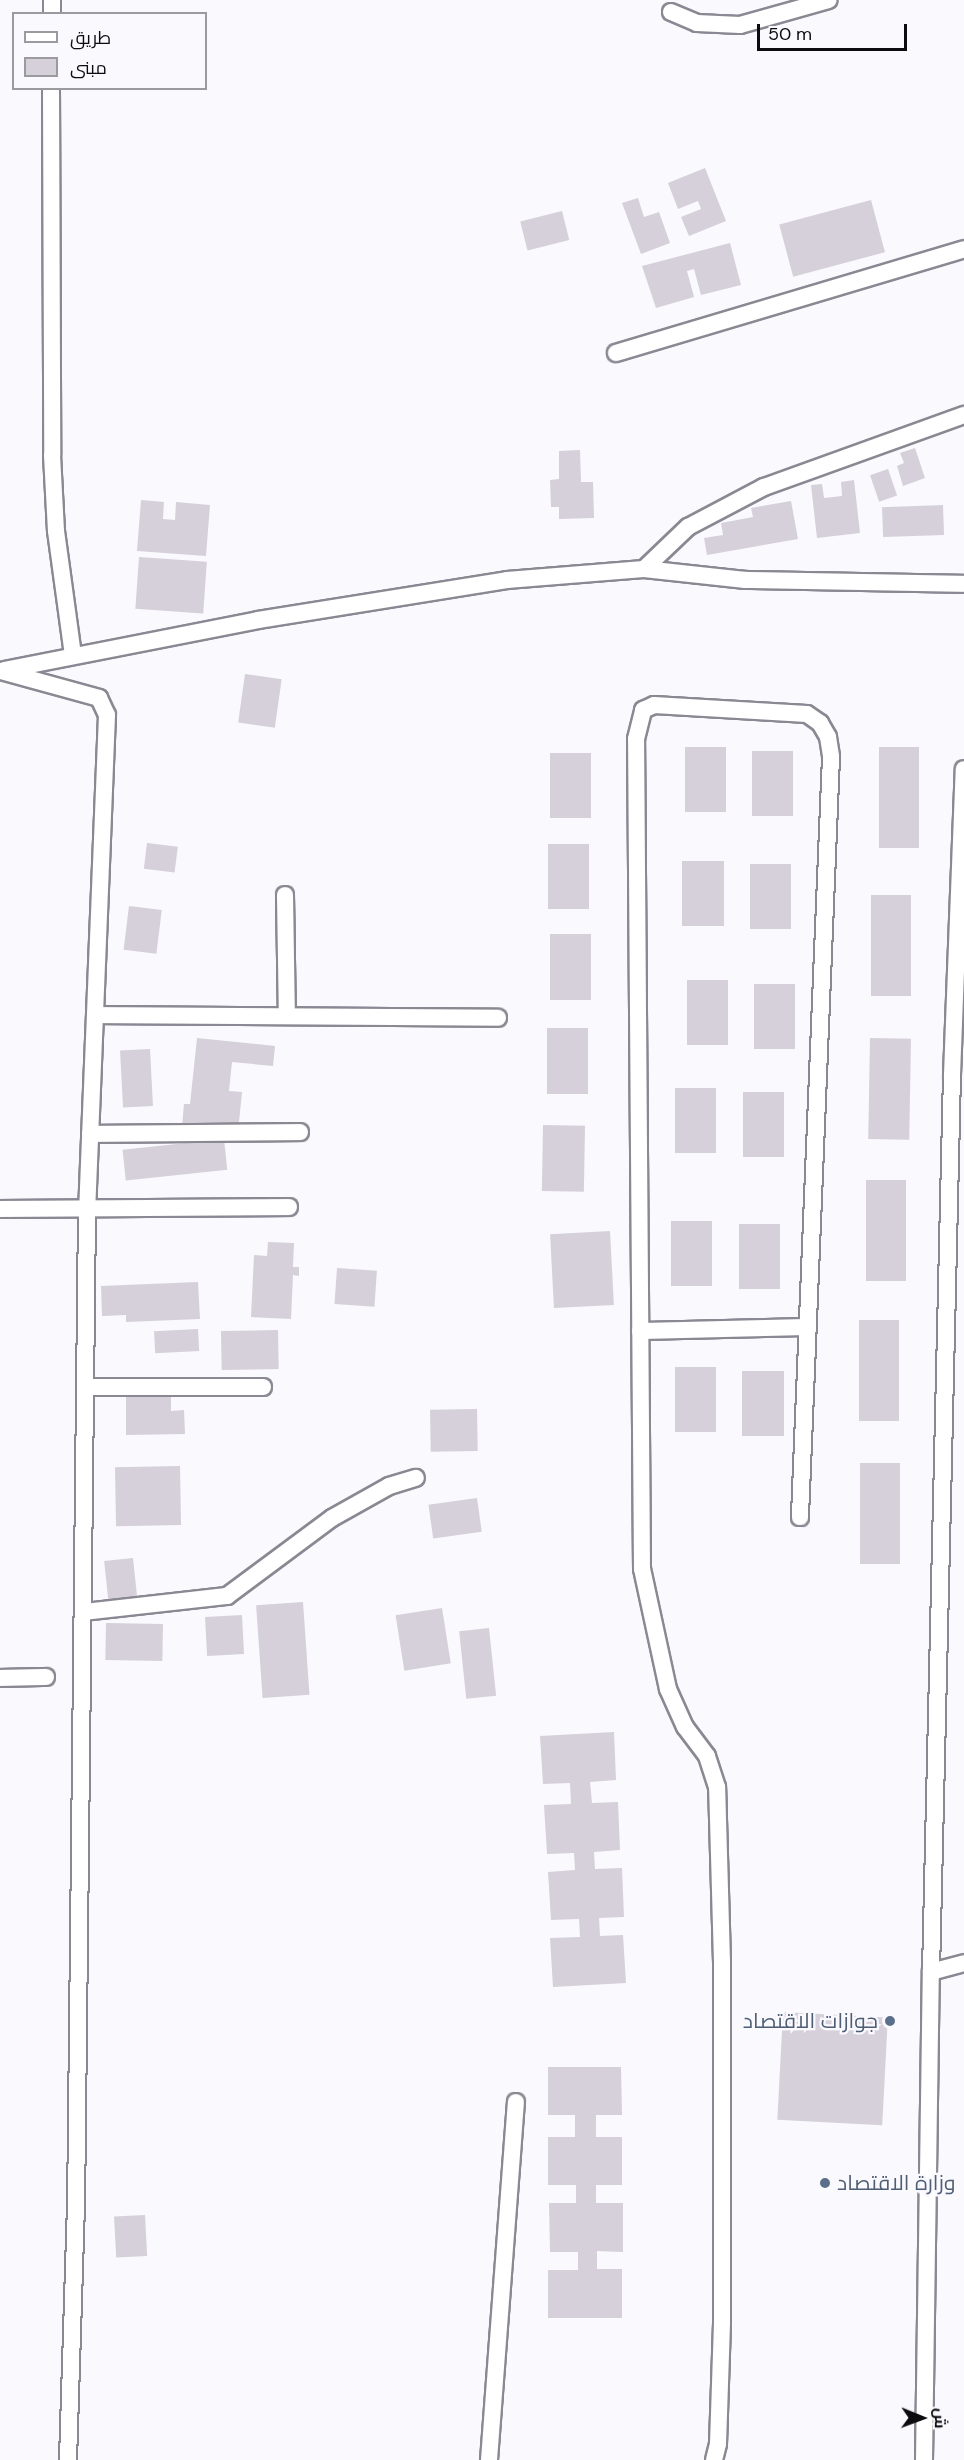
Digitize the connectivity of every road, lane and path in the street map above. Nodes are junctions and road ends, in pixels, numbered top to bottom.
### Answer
1 (829, 0) edge
2 (671, 12) dead end
3 (51, 90) edge
4 (964, 249) edge
5 (616, 353) dead end
6 (964, 415) edge
7 (644, 569) junction
8 (964, 584) edge
9 (73, 655) junction
10 (0, 671) edge
11 (964, 769) edge
12 (963, 814) edge
13 (285, 895) dead end
14 (94, 1015) junction
15 (287, 1017) junction
16 (498, 1018) dead end
17 (958, 1073) edge
18 (300, 1132) dead end
19 (90, 1134) junction
20 (957, 1205) edge
21 (289, 1207) dead end
22 (0, 1209) edge
23 (87, 1210) junction
24 (808, 1327) junction
25 (640, 1331) junction
26 (87, 1387) junction
27 (263, 1387) dead end
28 (416, 1478) dead end
29 (800, 1517) dead end
30 (84, 1612) junction
31 (46, 1677) dead end
32 (0, 1678) edge
33 (964, 1963) edge
34 (931, 1972) junction
35 (516, 2102) dead end
36 (68, 2460) edge
37 (489, 2460) edge
38 (714, 2460) edge
39 (924, 2460) edge

1 - 2 street
3 - 9 street
4 - 5 street
6 - 7 street
7 - 8 street
7 - 9 street
9 - 10 street
10 - 14 street
11 - 12 street
12 - 17 street
13 - 15 street
14 - 15 street
14 - 19 street
15 - 16 street
17 - 20 street
18 - 19 street
19 - 23 street
20 - 34 street
21 - 23 street
22 - 23 street
23 - 26 street
24 - 25 street
24 - 25 street
24 - 29 street
25 - 38 street
26 - 27 street
26 - 30 street
28 - 30 street
30 - 36 street
31 - 32 street
33 - 34 street
34 - 39 street
35 - 37 street

